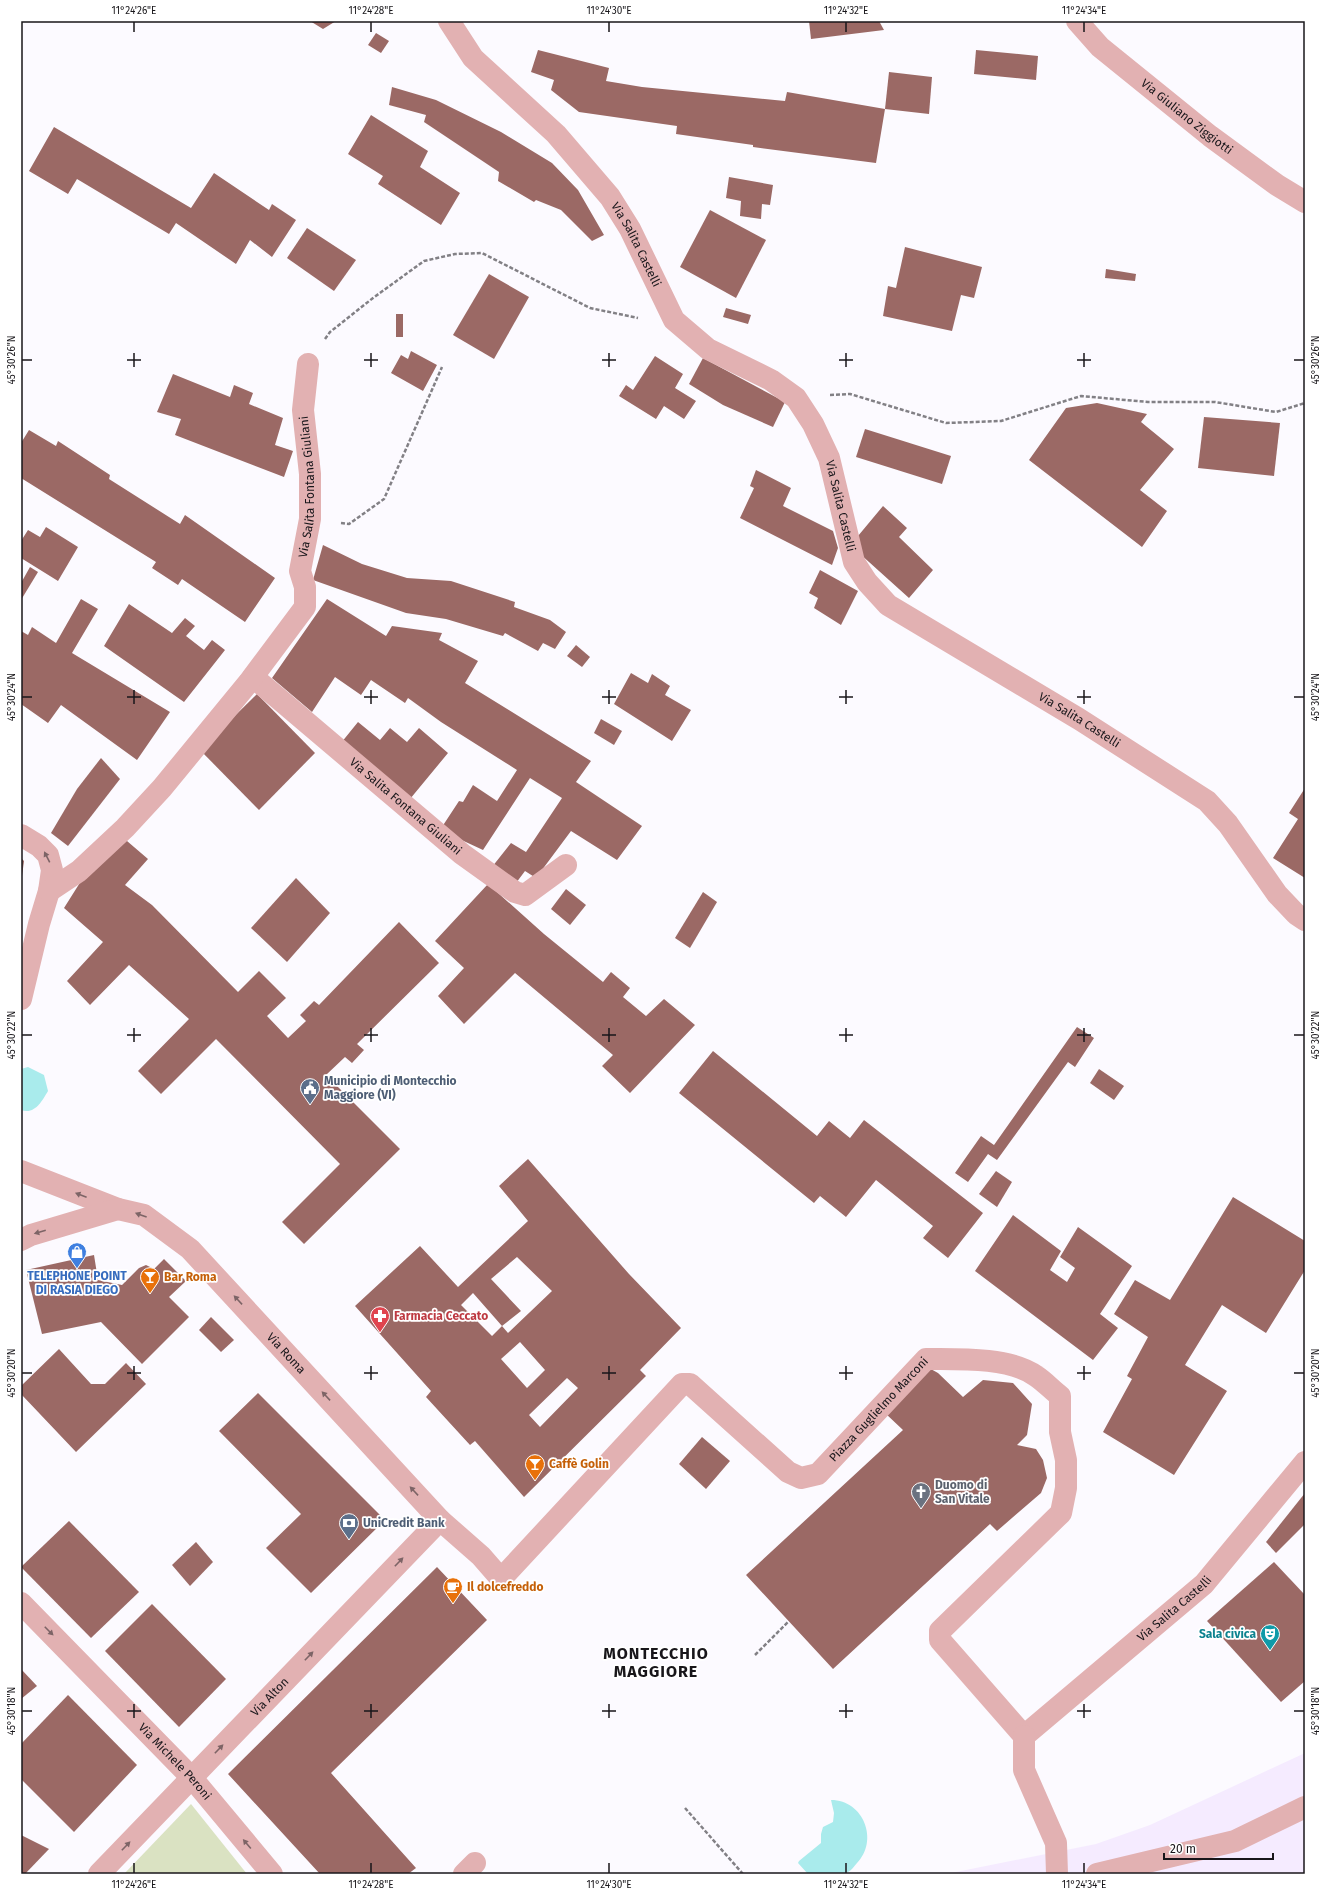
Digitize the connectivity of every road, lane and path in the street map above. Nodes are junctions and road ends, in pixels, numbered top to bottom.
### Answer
1 (449, 21) edge
2 (1077, 21) edge
3 (1305, 202) edge
4 (674, 320) junction
5 (308, 364) joint
6 (442, 367) dead end
7 (796, 398) junction
8 (1305, 403) edge
9 (310, 519) junction
10 (253, 677) junction
11 (21, 835) edge
12 (566, 865) dead end
13 (49, 891) junction
14 (1305, 920) edge
15 (21, 999) edge
16 (21, 1171) edge
17 (118, 1209) junction
18 (21, 1240) edge
19 (1305, 1462) edge
20 (440, 1520) junction
21 (21, 1603) edge
22 (789, 1621) dead end
23 (756, 1655) dead end
24 (1024, 1736) junction
25 (192, 1778) junction
26 (1305, 1807) edge
27 (685, 1808) dead end
28 (99, 1874) edge
29 (272, 1874) edge
30 (743, 1874) edge
31 (1057, 1874) edge
32 (1097, 1874) edge

1 - 4 street, Via Salita Castelli
2 - 3 street, Via Giuliano Ziggiotti
4 - 5 path
4 - 7 street, Via Salita Castelli
5 - 9 street, Via Salita Fontana Giuliani
6 - 9 path
7 - 8 path
7 - 14 street, Via Salita Castelli
9 - 10 street, Via Salita Fontana Giuliani
10 - 12 street, Via Salita Fontana Giuliani
10 - 13 street, Via Salita Fontana Giuliani
13 -> 11 street
13 - 15 street
17 -> 16 street, Via Roma
17 -> 18 street, Via Roma
20 -> 17 street, Via Roma
19 - 24 street, Via Salita Castelli
20 - 24 street, Piazza Guglielmo Marconi
25 -> 20 street, Via Alton
21 -> 25 street, Via Michele Peroni
22 - 23 path
24 - 31 street
28 -> 25 street, Via Alton
29 -> 25 street, Via Michele Peroni
26 - 32 street
27 - 30 path

